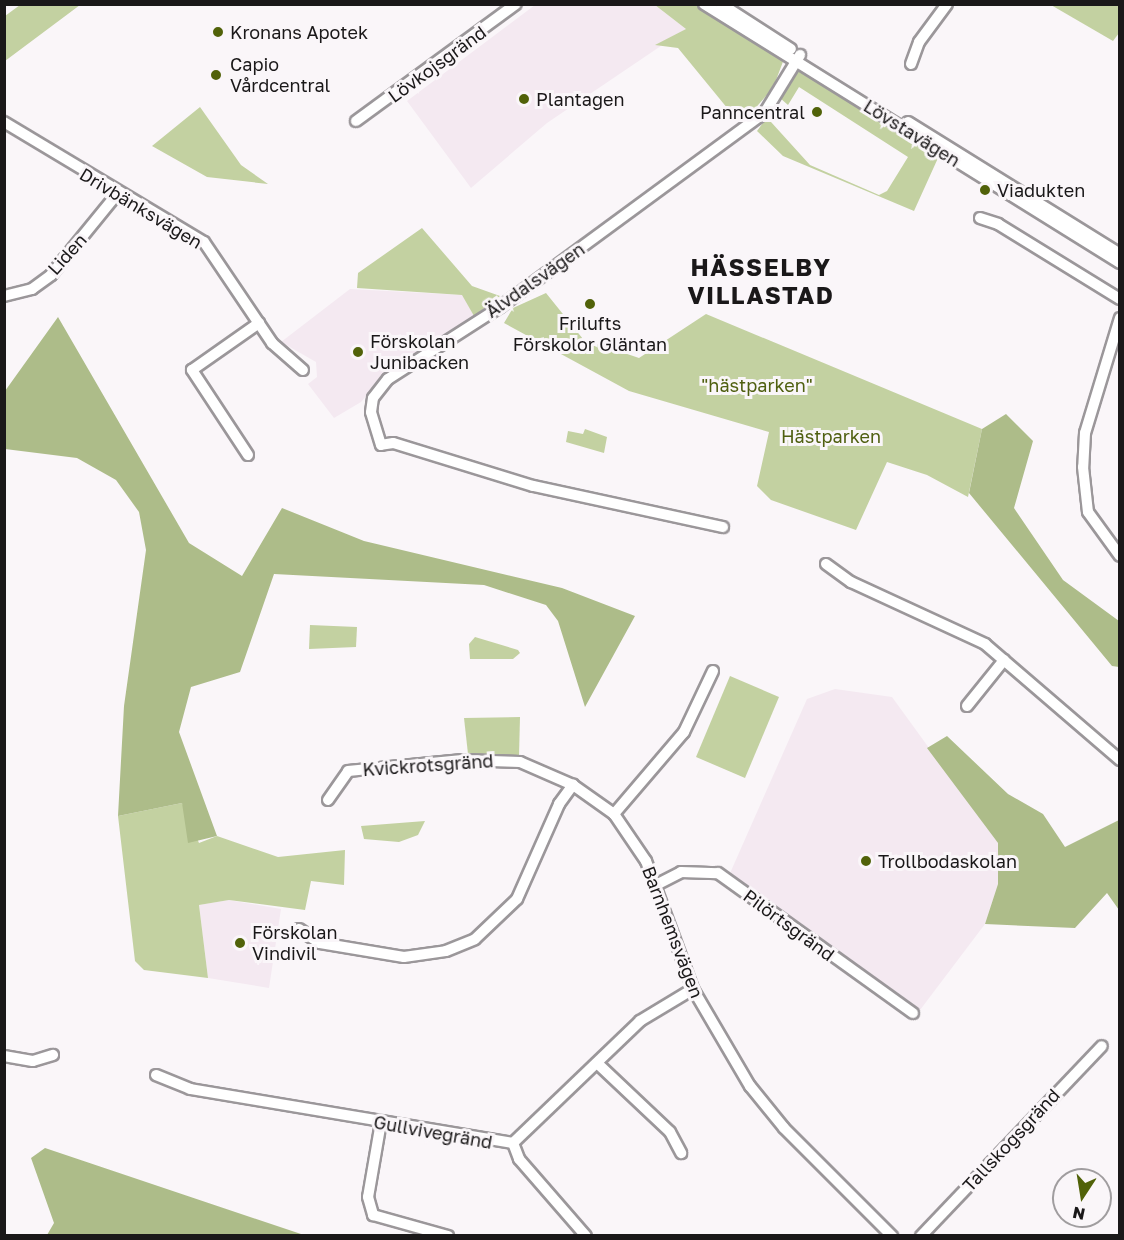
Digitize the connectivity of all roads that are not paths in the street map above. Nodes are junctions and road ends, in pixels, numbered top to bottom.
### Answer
1 (516, 4) edge
2 (704, 4) edge
3 (721, 4) edge
4 (947, 4) edge
5 (799, 58) junction
6 (911, 64) dead end
7 (356, 121) dead end
8 (4, 122) edge
9 (117, 194) junction
10 (980, 219) dead end
11 (1119, 254) edge
12 (1119, 263) edge
13 (4, 296) edge
14 (1119, 299) edge
15 (1119, 318) edge
16 (259, 323) junction
17 (303, 370) dead end
18 (248, 455) dead end
19 (723, 527) dead end
20 (1119, 556) edge
21 (826, 564) dead end
22 (1005, 660) junction
23 (713, 671) dead end
24 (967, 706) dead end
25 (1119, 760) edge
26 (573, 785) junction
27 (328, 800) dead end
28 (614, 814) junction
29 (656, 885) junction
30 (299, 929) dead end
31 (693, 989) junction
32 (913, 1014) dead end
33 (1102, 1046) dead end
34 (53, 1055) dead end
35 (4, 1056) edge
36 (597, 1063) junction
37 (156, 1075) dead end
38 (381, 1122) junction
39 (513, 1143) junction
40 (681, 1153) dead end
41 (448, 1236) edge
42 (586, 1236) edge
43 (892, 1236) edge
44 (921, 1236) edge

1 - 7 street, Lövkojsgränd
2 - 5 street, Lövstavägen
3 - 5 street, Lövstavägen
4 - 6 street
5 - 11 street, Lövstavägen
5 - 12 street, Lövstavägen
5 - 19 street, Älvdalsvägen
8 - 9 street, Drivbänksvägen
9 - 13 street, Liden
9 - 16 street, Drivbänksvägen
10 - 14 street
15 - 20 street
16 - 17 street, Drivbänksvägen
16 - 18 street
21 - 22 street
22 - 24 street
22 - 25 street
23 - 28 street
26 - 27 street, Kvickrotsgränd
26 - 28 street, Kvickrotsgränd
26 - 30 street
28 - 29 street, Barnhemsvägen
29 - 31 street, Barnhemsvägen
29 - 32 street, Pilörtsgränd
31 - 36 street, Gullvivegränd
31 - 43 street, Barnhemsvägen
33 - 44 street, Tallskogsgränd
34 - 35 street
36 - 39 street, Gullvivegränd
36 - 40 street
37 - 38 street, Gullvivegränd
38 - 39 street, Gullvivegränd
38 - 41 street
39 - 42 street

